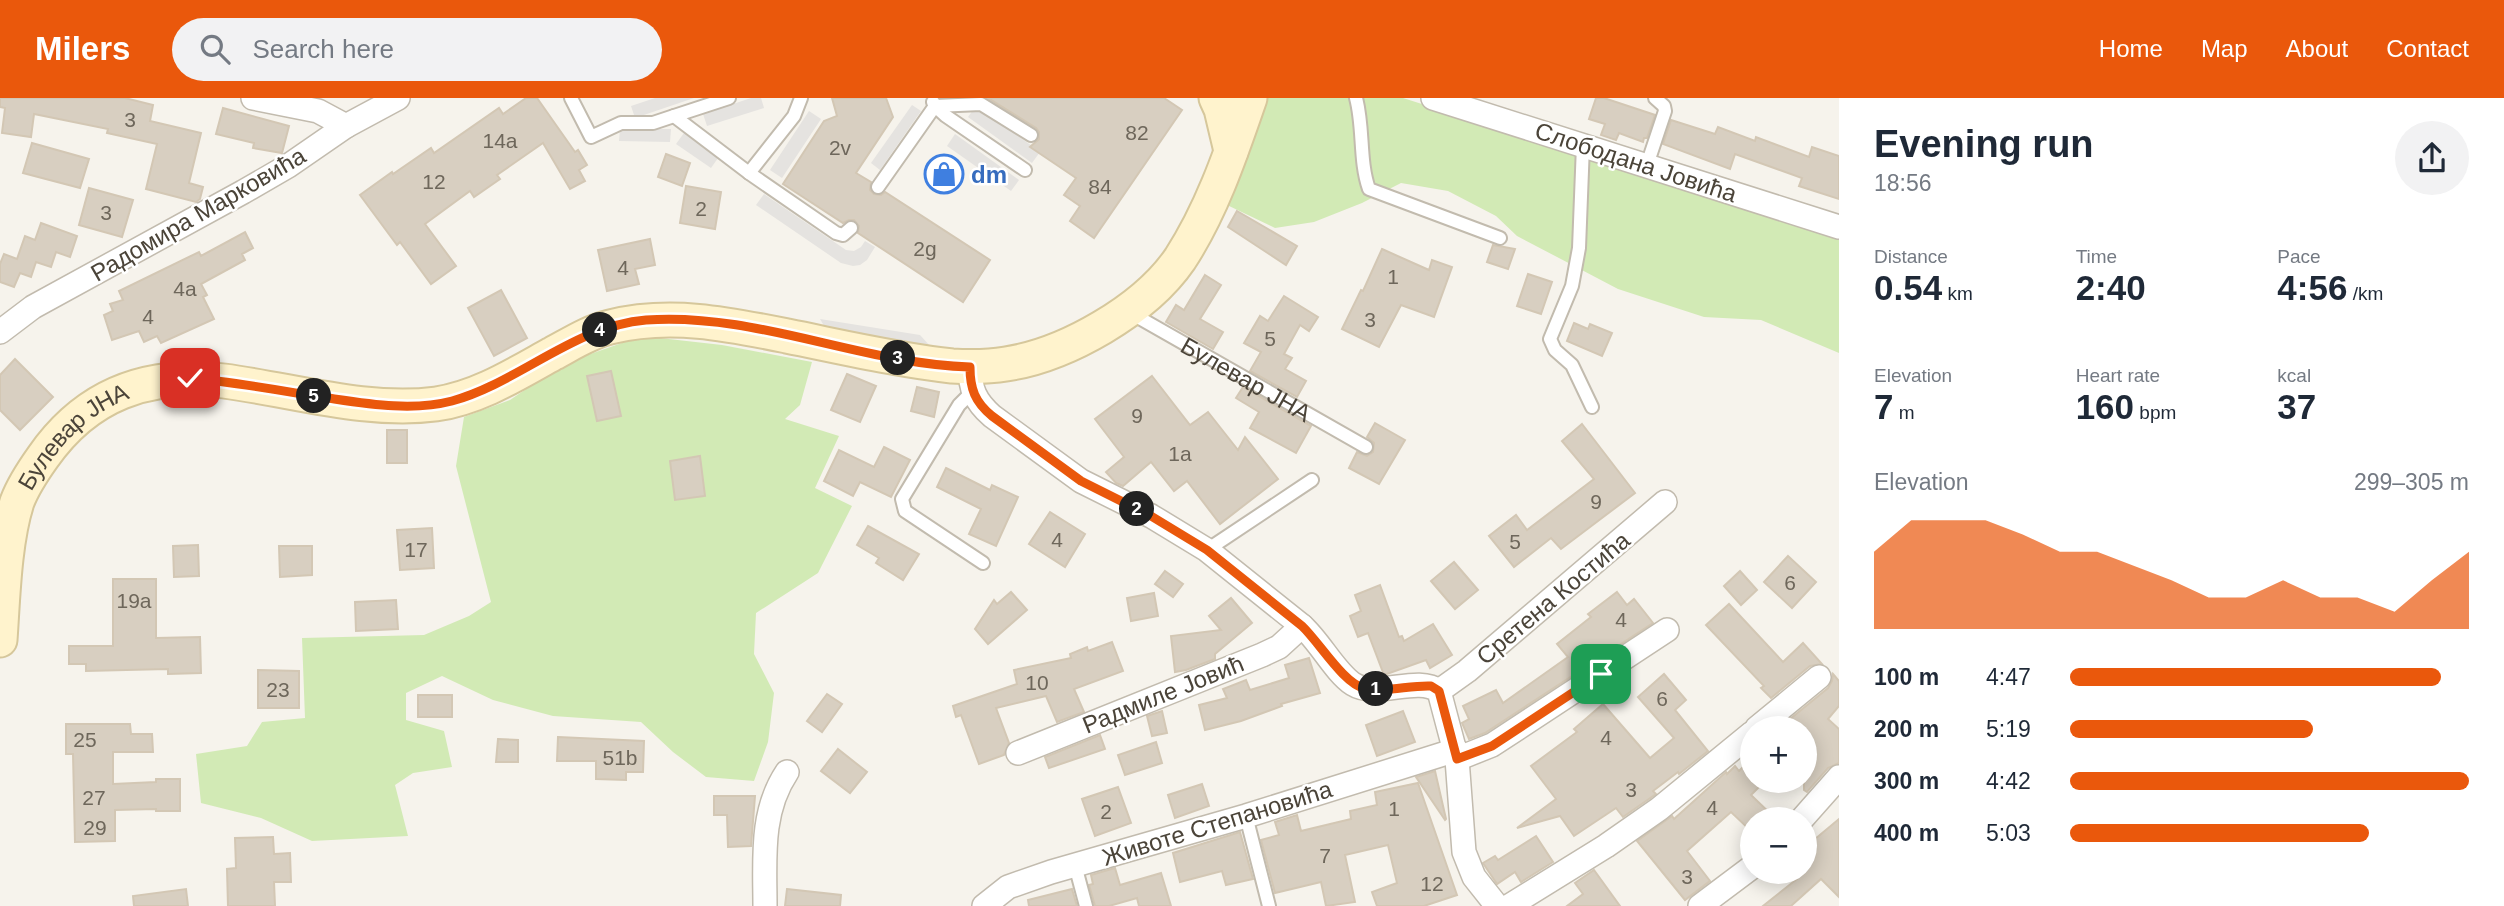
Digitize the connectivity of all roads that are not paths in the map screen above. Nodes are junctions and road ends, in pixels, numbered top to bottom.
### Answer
1 (253, 98) edge
2 (398, 98) edge
3 (571, 98) edge
4 (729, 98) edge
5 (802, 98) edge
6 (1216, 98) edge
7 (1250, 98) edge
8 (1356, 98) edge
9 (1433, 98) edge
10 (1655, 98) edge
11 (934, 102) edge
12 (674, 116) junction
13 (346, 126) junction
14 (1031, 135) dead end
15 (1583, 145) junction
16 (1231, 151) junction
17 (1647, 165) junction
18 (1025, 170) dead end
19 (749, 173) junction
20 (878, 187) dead end
21 (1839, 227) edge
22 (851, 229) dead end
23 (1500, 238) dead end
24 (1127, 311) junction
25 (0, 332) edge
26 (971, 379) junction
27 (1592, 407) dead end
28 (1366, 447) dead end
29 (1312, 480) dead end
30 (1665, 502) dead end
31 (1207, 550) junction
32 (4, 552) edge
33 (983, 563) dead end
34 (1302, 626) junction
35 (1667, 630) dead end
36 (0, 640) edge
37 (1819, 677) dead end
38 (1439, 691) junction
39 (1772, 716) edge
40 (1740, 743) edge
41 (1018, 752) dead end
42 (1457, 754) junction
43 (787, 772) dead end
44 (1839, 777) edge
45 (1813, 807) edge
46 (1246, 816) junction
47 (1075, 865) junction
48 (1740, 876) edge
49 (765, 906) edge
50 (984, 906) edge
51 (1086, 906) edge
52 (1269, 906) edge
53 (1497, 906) edge
54 (1509, 906) edge
55 (1700, 906) edge

1 - 13 street
2 - 13 street, Радомира Марковића
3 - 12 lane
4 - 12 lane
5 - 19 lane
6 - 16 main road
7 - 16 main road, Булевар ЈНА
8 - 23 lane
9 - 15 street, Слободана Јовића
10 - 17 lane
11 - 14 lane
11 - 18 lane
11 - 20 lane
12 - 19 lane
13 - 25 street, Радомира Марковића
15 - 17 street, Слободана Јовића
15 - 27 lane
16 - 24 main road, Булевар ЈНА
17 - 21 street, Слободана Јовића
19 - 22 lane
24 - 26 main road, Булевар ЈНА
24 - 28 lane, Булевар ЈНА
26 - 31 street
26 - 32 main road, Булевар ЈНА
26 - 33 lane
29 - 31 lane
30 - 38 street, Сретена Костића
31 - 34 street
32 - 36 main road, Булевар ЈНА
34 - 38 street
34 - 41 street, Радмиле Јовић
35 - 42 street, Животе Степановића
37 - 39 street
38 - 42 street
40 - 54 street
42 - 46 street, Животе Степановића
42 - 53 street
43 - 49 street
44 - 45 street
46 - 47 street, Животе Степановића
46 - 52 lane
47 - 50 street, Животе Степановића
47 - 51 lane
48 - 55 street

